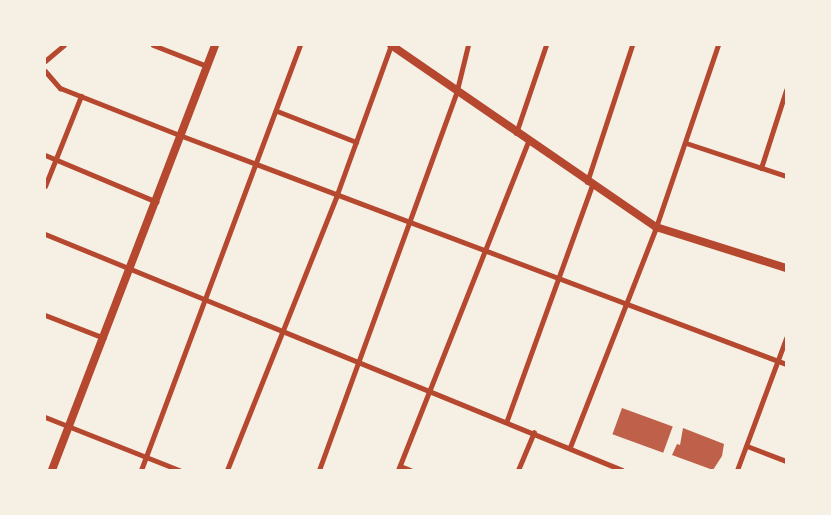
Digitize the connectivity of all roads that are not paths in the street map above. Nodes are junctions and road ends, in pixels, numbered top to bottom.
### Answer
1 (64, 45) edge
2 (153, 45) edge
3 (215, 45) edge
4 (300, 45) edge
5 (391, 45) edge
6 (468, 45) edge
7 (546, 45) edge
8 (632, 45) edge
9 (718, 45) edge
10 (45, 61) edge
11 (207, 66) junction
12 (45, 71) edge
13 (457, 90) junction
14 (786, 90) edge
15 (81, 96) junction
16 (277, 111) junction
17 (516, 134) junction
18 (182, 136) junction
19 (356, 142) junction
20 (528, 142) junction
21 (686, 143) junction
22 (45, 155) edge
23 (54, 159) junction
24 (258, 165) junction
25 (761, 168) junction
26 (786, 176) edge
27 (590, 184) junction
28 (45, 186) edge
29 (336, 197) junction
30 (157, 202) junction
31 (409, 225) junction
32 (656, 227) junction
33 (45, 234) edge
34 (484, 252) junction
35 (786, 268) edge
36 (130, 271) junction
37 (558, 279) junction
38 (206, 302) junction
39 (624, 305) junction
40 (45, 315) edge
41 (281, 333) junction
42 (104, 338) junction
43 (786, 338) edge
44 (778, 361) junction
45 (357, 364) junction
46 (786, 364) edge
47 (429, 392) junction
48 (45, 417) edge
49 (507, 420) junction
50 (69, 427) junction
51 (534, 432) junction
52 (747, 446) junction
53 (570, 447) junction
54 (146, 456) junction
55 (786, 461) edge
56 (399, 468) edge
57 (52, 470) edge
58 (141, 470) edge
59 (179, 470) edge
60 (227, 470) edge
61 (319, 470) edge
62 (410, 470) edge
63 (518, 470) edge
64 (622, 470) edge
65 (737, 470) edge

1 - 10 street
2 - 11 street
3 - 11 main road
4 - 16 street
5 - 13 main road
5 - 19 street
6 - 13 street
7 - 17 street
8 - 27 street
9 - 21 street
11 - 18 main road
12 - 15 street
13 - 17 main road
13 - 31 street
14 - 25 street
15 - 18 street
15 - 23 street
16 - 19 street
16 - 24 street
17 - 20 main road
18 - 24 street
18 - 30 main road
19 - 29 street
20 - 27 main road
20 - 34 street
21 - 25 street
21 - 32 street
22 - 23 street
23 - 28 street
23 - 30 street
24 - 29 street
24 - 38 street
25 - 26 street
27 - 32 main road
27 - 37 street
29 - 31 street
29 - 41 street
30 - 36 main road
31 - 34 street
31 - 45 street
32 - 35 main road
32 - 39 street
33 - 36 street
34 - 37 street
34 - 47 street
36 - 38 street
36 - 42 main road
37 - 39 street
37 - 49 street
38 - 41 street
38 - 54 street
39 - 44 street
39 - 53 street
40 - 42 street
41 - 45 street
41 - 60 street
42 - 50 main road
43 - 44 street
44 - 46 street
44 - 52 street
45 - 47 street
45 - 61 street
47 - 49 street
47 - 56 street
48 - 50 street
49 - 51 street
50 - 54 street
50 - 57 main road
51 - 53 street
51 - 63 street
52 - 55 street
52 - 65 street
53 - 64 street
54 - 58 street
54 - 59 street
56 - 62 street

